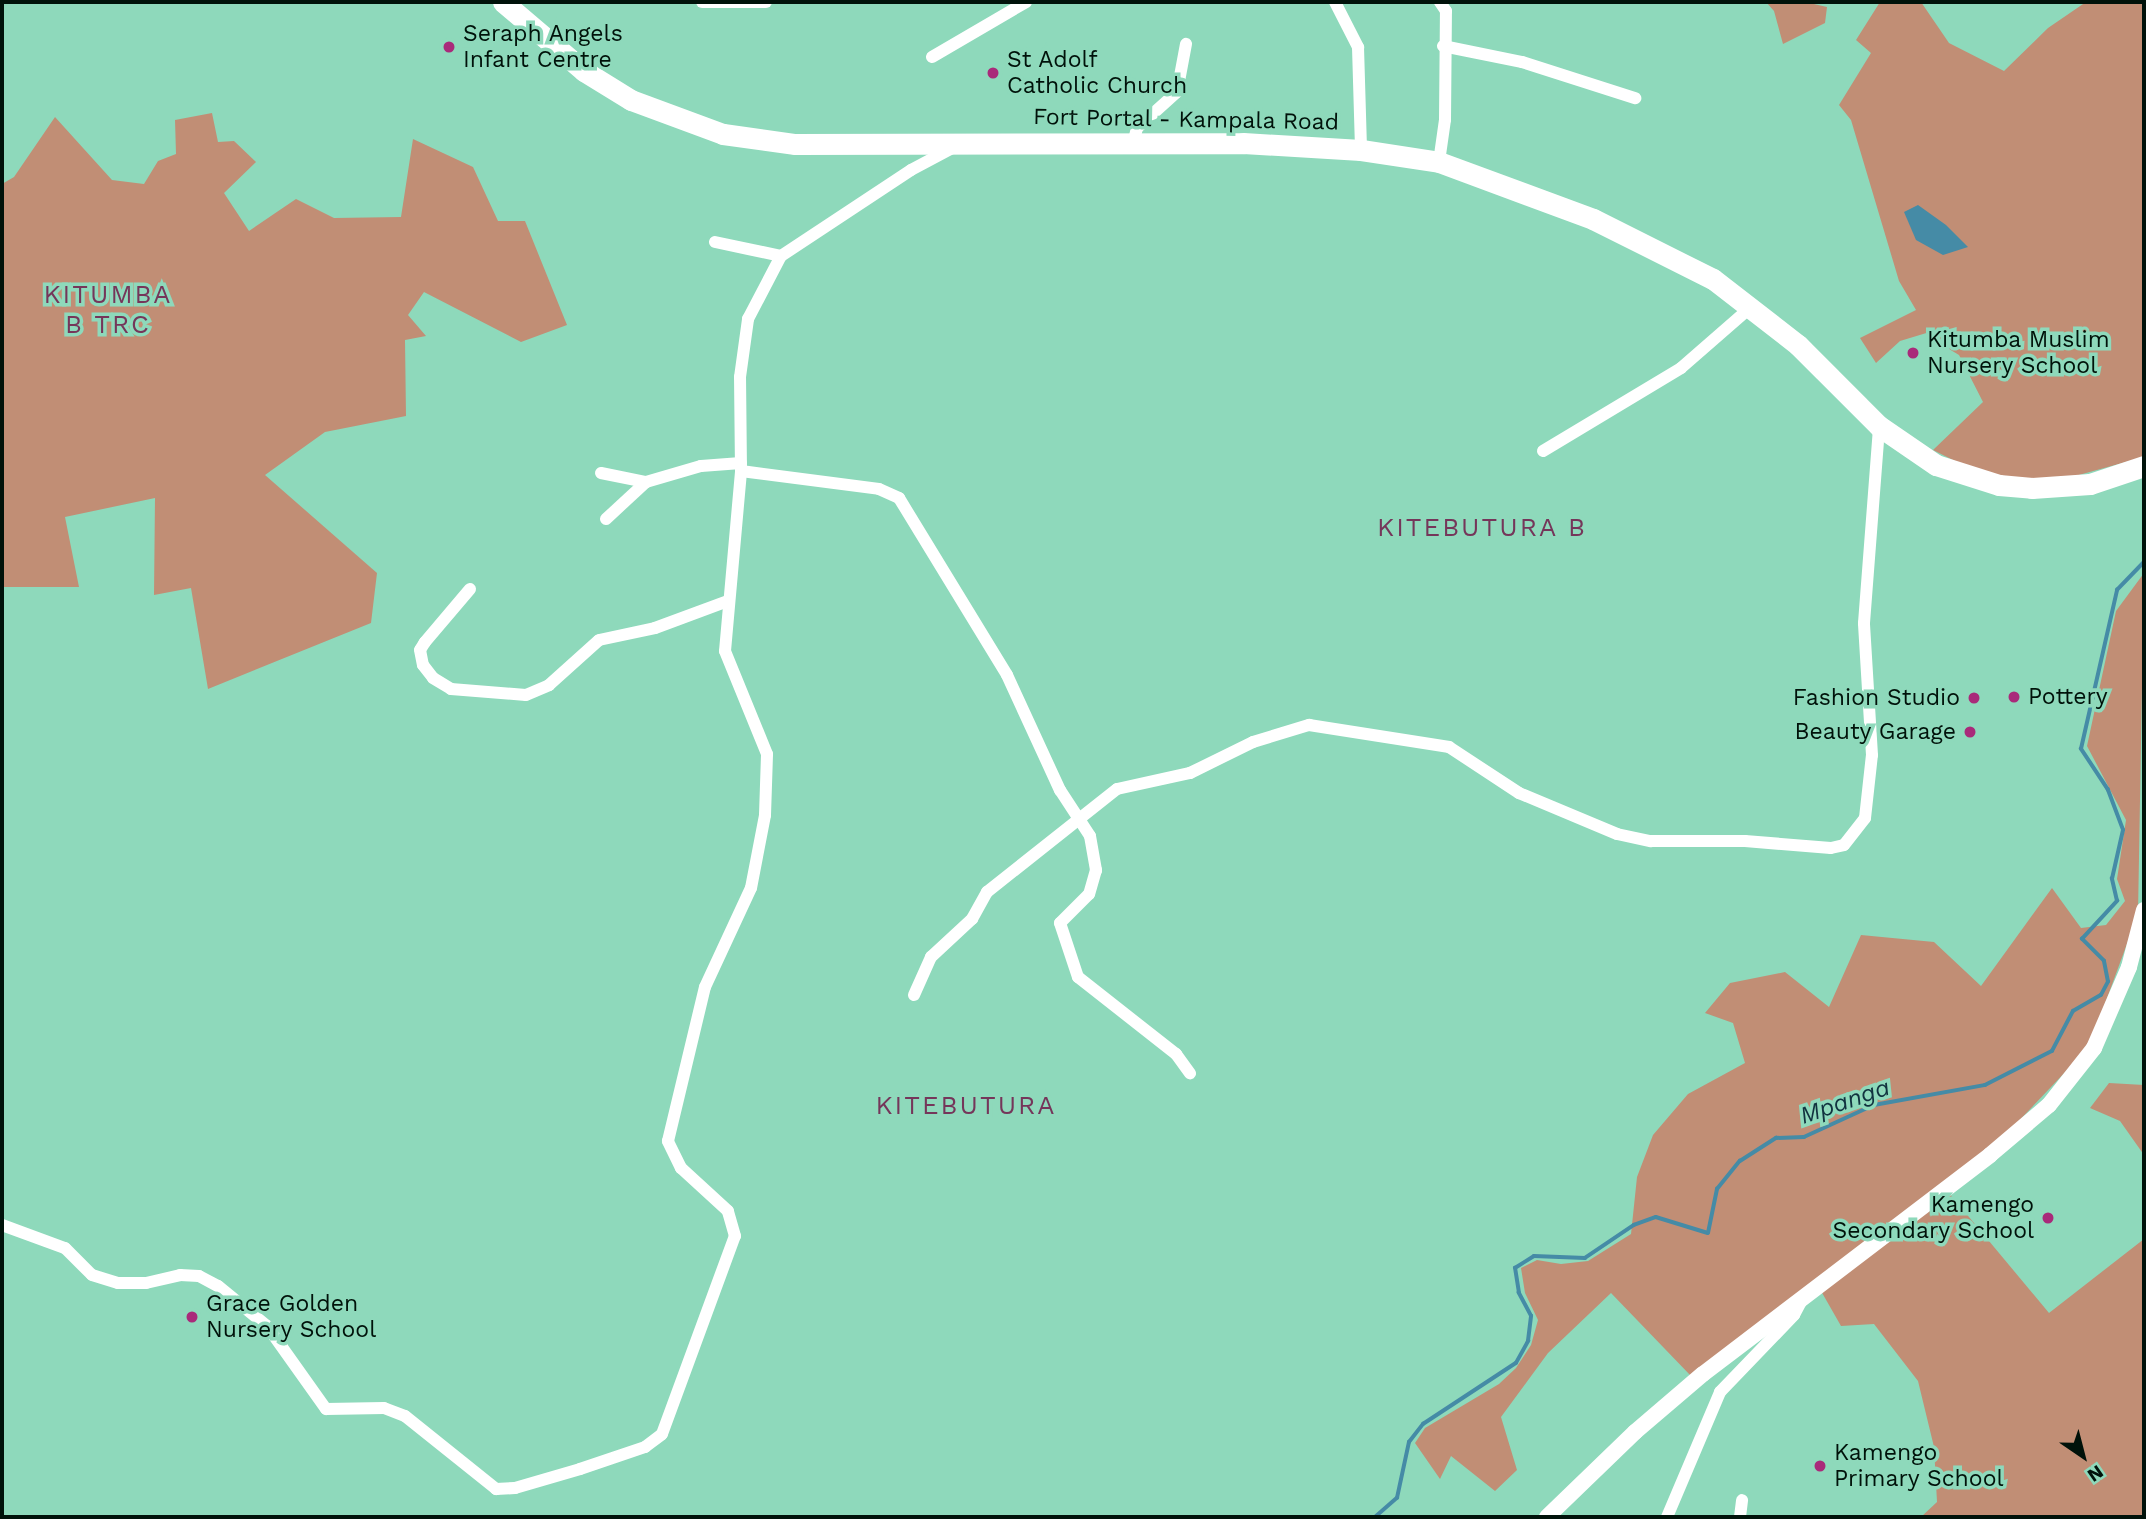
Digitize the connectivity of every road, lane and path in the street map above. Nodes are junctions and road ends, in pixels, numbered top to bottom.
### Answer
1 (503, 2) edge
2 (702, 2) edge
3 (766, 2) edge
4 (1026, 2) edge
5 (1335, 2) edge
6 (1440, 2) edge
7 (1186, 44) dead end
8 (1443, 46) junction
9 (932, 57) dead end
10 (1635, 98) dead end
11 (961, 144) junction
12 (1133, 144) junction
13 (1361, 150) junction
14 (1439, 162) junction
15 (715, 242) dead end
16 (781, 256) junction
17 (1752, 306) junction
18 (1879, 426) junction
19 (1542, 451) dead end
20 (741, 467) junction
21 (2144, 467) edge
22 (601, 473) dead end
23 (646, 482) junction
24 (606, 519) dead end
25 (470, 589) dead end
26 (728, 601) junction
27 (1080, 817) junction
28 (2144, 910) edge
29 (914, 995) dead end
30 (1190, 1073) dead end
31 (2, 1224) edge
32 (1803, 1296) junction
33 (1742, 1500) dead end
34 (1547, 1517) edge
35 (1667, 1517) edge
36 (1740, 1517) edge

1 - 11 highway, Fort Portal - Kampala Road
2 - 3 street
4 - 9 street
5 - 13 street
6 - 8 street
7 - 12 street
8 - 10 street
8 - 14 street
11 - 12 highway, Fort Portal - Kampala Road
11 - 16 street
12 - 13 highway, Fort Portal - Kampala Road
13 - 14 highway, Fort Portal - Kampala Road
14 - 17 highway, Fort Portal - Kampala Road
15 - 16 street
16 - 20 street
17 - 18 highway, Fort Portal - Kampala Road
17 - 19 street
18 - 21 highway, Fort Portal - Kampala Road
18 - 27 street
20 - 23 street
20 - 26 street
20 - 27 street
22 - 23 street
23 - 24 street
25 - 26 street
26 - 31 street
27 - 29 street
27 - 30 street
28 - 32 street
32 - 34 street
32 - 35 street
33 - 36 street

